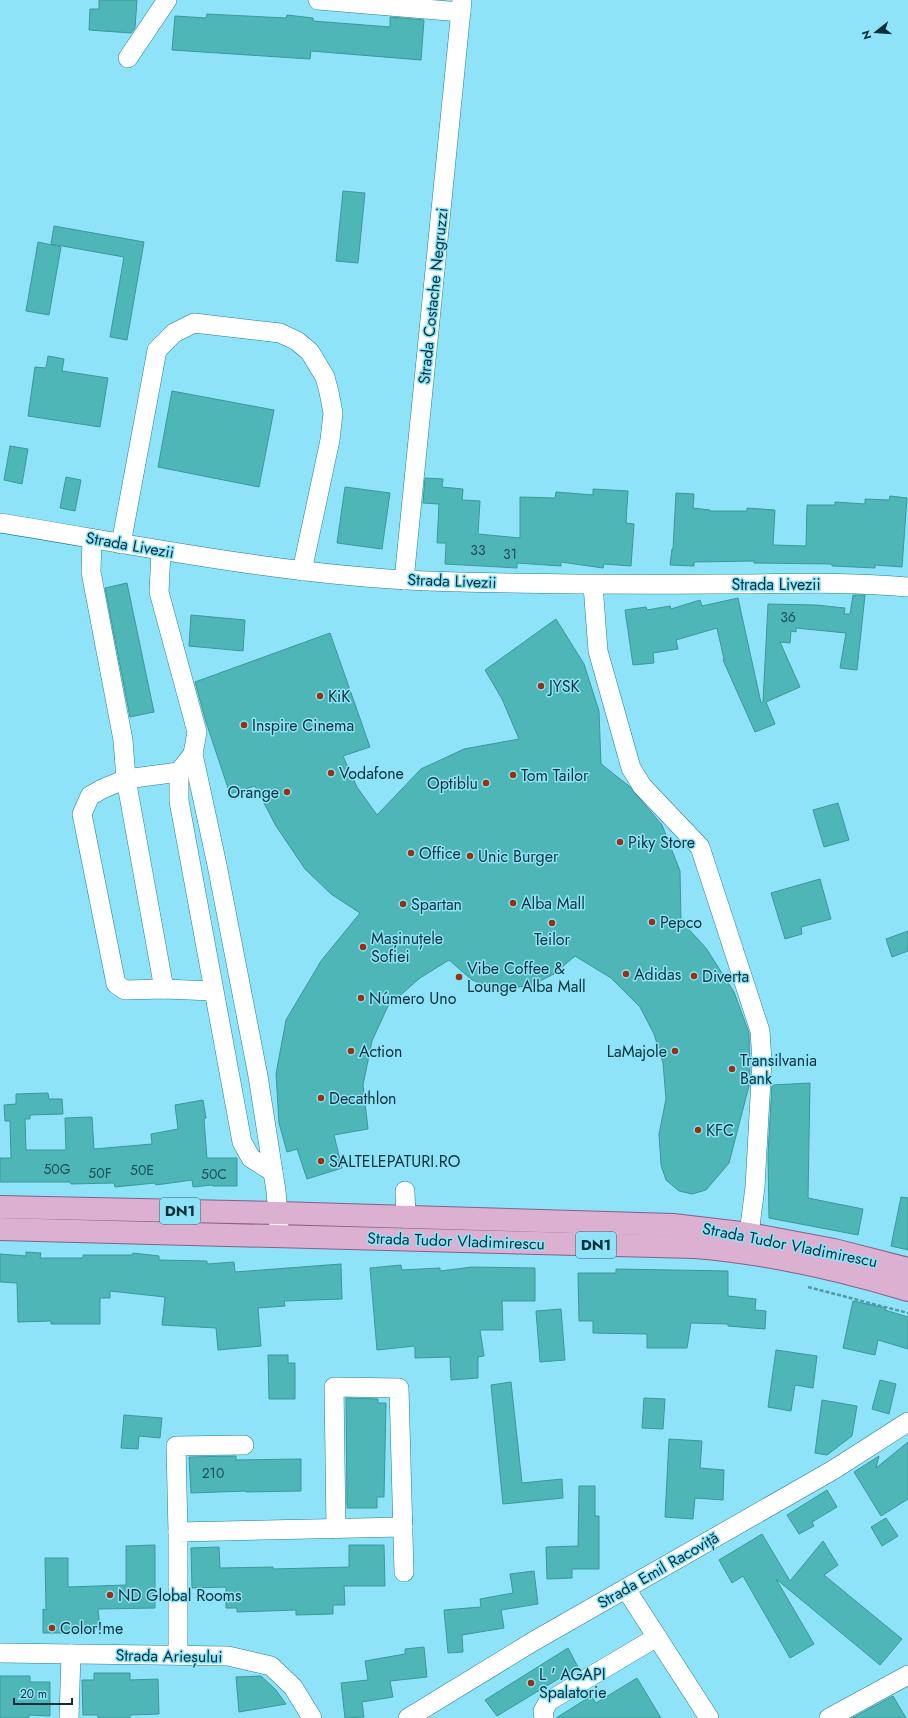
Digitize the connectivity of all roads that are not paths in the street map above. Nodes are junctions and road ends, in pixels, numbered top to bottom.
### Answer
1 (167, 0) edge
2 (318, 0) edge
3 (461, 6) edge
4 (128, 58) dead end
5 (0, 524) edge
6 (92, 539) junction
7 (121, 544) junction
8 (161, 551) junction
9 (302, 571) junction
10 (404, 580) junction
11 (593, 585) junction
12 (908, 587) edge
13 (193, 754) junction
14 (179, 772) junction
15 (126, 779) junction
16 (164, 989) junction
17 (213, 991) junction
18 (273, 1172) junction
19 (405, 1191) dead end
20 (0, 1207) edge
21 (278, 1213) junction
22 (406, 1218) junction
23 (0, 1229) edge
24 (749, 1234) junction
25 (279, 1236) junction
26 (908, 1269) edge
27 (908, 1290) edge
28 (908, 1422) edge
29 (244, 1445) dead end
30 (403, 1527) junction
31 (336, 1529) junction
32 (178, 1532) junction
33 (404, 1572) dead end
34 (626, 1589) junction
35 (657, 1637) junction
36 (0, 1653) edge
37 (71, 1654) junction
38 (178, 1655) junction
39 (908, 1675) edge
40 (69, 1718) edge
41 (312, 1718) edge
42 (408, 1718) edge
43 (544, 1718) edge
44 (709, 1718) edge
45 (829, 1718) edge

1 - 4 street
2 - 3 street, Strada Costache Negruzzi
3 - 10 street, Strada Costache Negruzzi
5 - 6 street, Strada Livezii
6 - 7 street, Strada Livezii
6 - 15 street
7 - 8 street, Strada Livezii
7 - 9 street
8 - 9 street, Strada Livezii
8 - 13 street
9 - 10 street, Strada Livezii
10 - 11 street, Strada Livezii
11 - 12 street, Strada Livezii
11 - 24 street
13 - 14 street
13 - 18 street
14 - 15 street
14 - 17 street
15 - 16 street
15 - 16 street
16 - 17 street
17 - 18 street
18 - 21 street
19 - 22 street
20 - 21 main road, Strada Tudor Vladimirescu / DN1
21 - 22 main road, Strada Tudor Vladimirescu / DN1
21 - 25 street
22 - 24 main road, Strada Tudor Vladimirescu / DN1
23 - 25 main road, Strada Tudor Vladimirescu / DN1
24 - 26 main road, Strada Tudor Vladimirescu / DN1
25 - 27 main road, Strada Tudor Vladimirescu / DN1
28 - 34 street, Strada Emil Racoviță
29 - 32 street
30 - 31 street
30 - 31 street
30 - 33 street
31 - 32 street
32 - 38 street
34 - 35 street
34 - 42 street, Strada Emil Racoviță
35 - 43 street
35 - 44 street
36 - 37 street, Strada Arieșului
37 - 38 street, Strada Arieșului
37 - 40 street
38 - 41 street, Strada Arieșului
39 - 45 street

